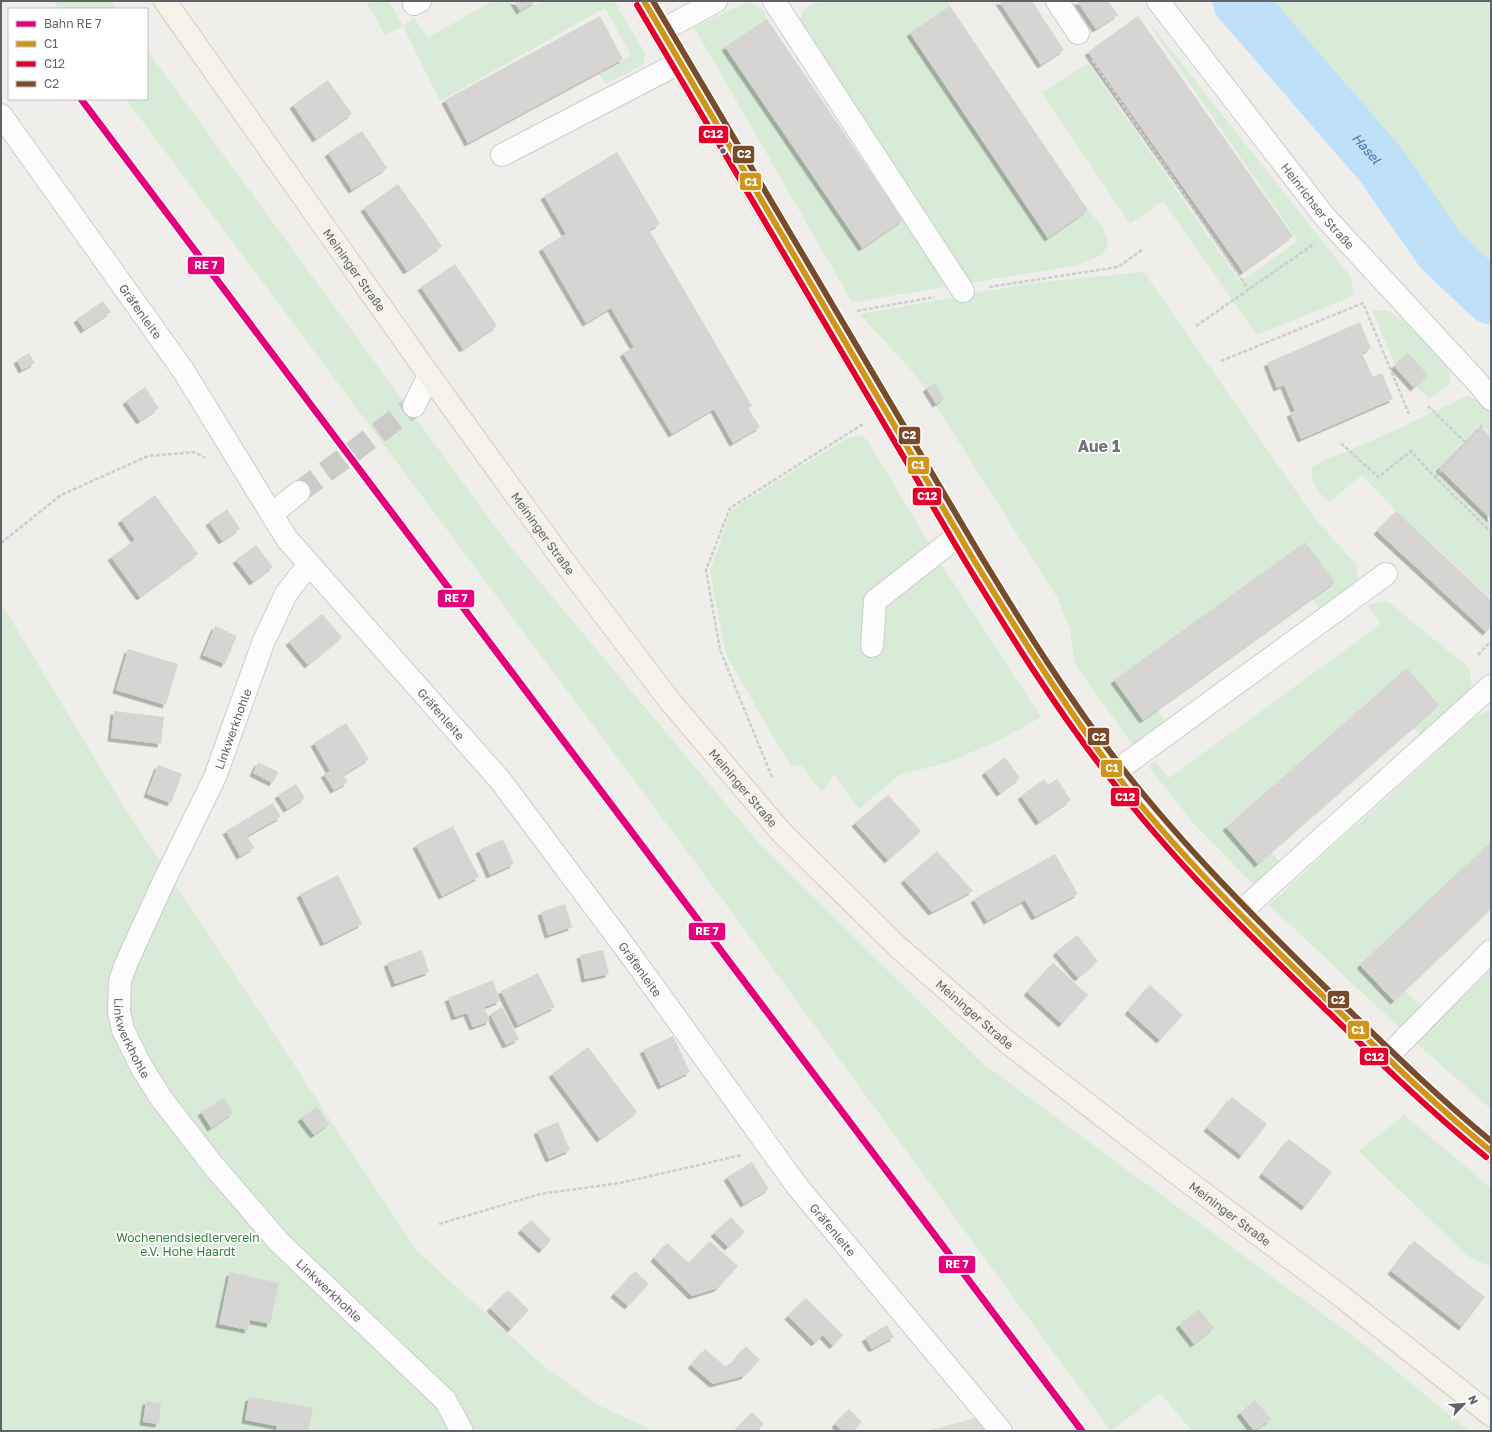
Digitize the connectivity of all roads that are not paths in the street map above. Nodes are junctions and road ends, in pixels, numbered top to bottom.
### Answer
1 (165, 1) edge
2 (644, 1) edge
3 (716, 1) edge
4 (774, 1) edge
5 (1057, 1) edge
6 (1158, 1) edge
7 (661, 31) junction
8 (1078, 33) dead end
9 (679, 63) junction
10 (1, 114) edge
11 (502, 155) dead end
12 (963, 291) dead end
13 (429, 375) junction
14 (1491, 399) edge
15 (414, 406) tunnel mouth
16 (299, 492) tunnel mouth
17 (272, 514) junction
18 (959, 535) junction
19 (310, 564) junction
20 (1386, 574) dead end
21 (872, 646) dead end
22 (1491, 686) edge
23 (1115, 772) junction
24 (1238, 914) junction
25 (1491, 951) edge
26 (1386, 1058) junction
27 (1491, 1151) edge
28 (1491, 1415) edge
29 (462, 1431) edge
30 (1001, 1431) edge

1 - 13 main road, Meininger Straße
2 - 7 street
3 - 7 street
4 - 12 street
5 - 8 street
6 - 14 street, Heinrichser Straße
7 - 9 street
9 - 11 street
9 - 18 street
10 - 17 street, Gräfenleite
13 - 15 street
13 - 28 main road, Meininger Straße
16 - 17 street
17 - 19 street, Gräfenleite
18 - 21 street
18 - 23 street
19 - 29 street, Linkwerkhohle
19 - 30 street, Gräfenleite
20 - 23 street
22 - 24 street
23 - 24 street
24 - 26 street
25 - 26 street
26 - 27 street

